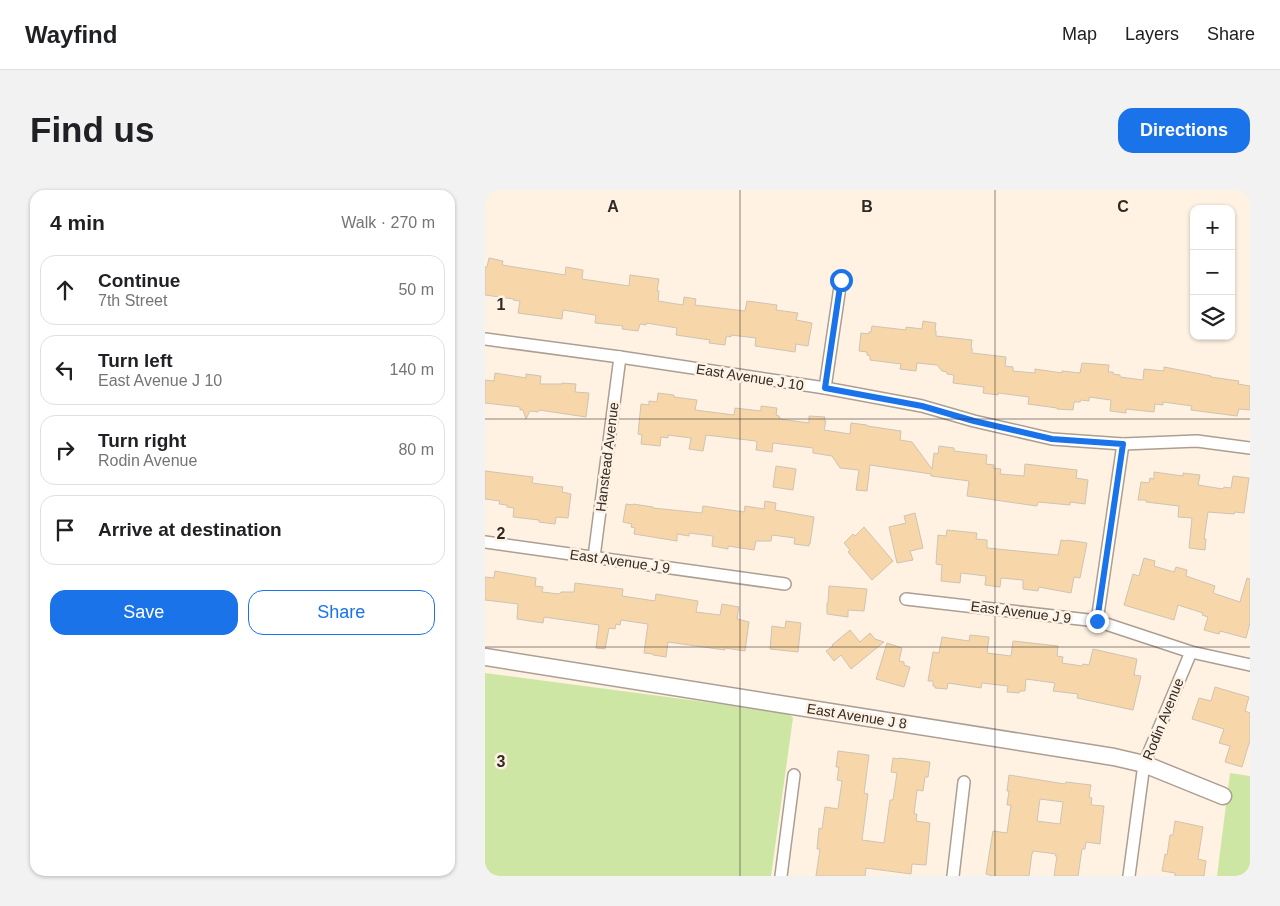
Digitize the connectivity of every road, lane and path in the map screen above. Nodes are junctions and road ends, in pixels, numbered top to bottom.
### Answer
1 (841, 280) dead end
2 (485, 340) edge
3 (620, 357) junction
4 (825, 388) junction
5 (1123, 444) junction
6 (1250, 448) edge
7 (485, 542) edge
8 (594, 557) junction
9 (785, 584) dead end
10 (907, 599) dead end
11 (1097, 621) junction
12 (1191, 652) junction
13 (485, 657) edge
14 (1250, 665) edge
15 (1144, 764) junction
16 (795, 776) dead end
17 (964, 782) dead end
18 (1223, 796) dead end
19 (781, 876) edge
20 (953, 876) edge
21 (1129, 876) edge

1 - 4 street
2 - 3 street, East Avenue J 10
3 - 4 street, East Avenue J 10
3 - 8 street, Hanstead Avenue
4 - 5 street, East Avenue J 10
5 - 6 street, East Avenue J 10
5 - 11 street
7 - 8 street, East Avenue J 9
8 - 9 street, East Avenue J 9
10 - 11 street, East Avenue J 9
11 - 12 street, East Avenue J 9
12 - 14 street, East Avenue J 9
12 - 15 street, Rodin Avenue
13 - 15 street, East Avenue J 8
15 - 18 street, East Avenue J 8
15 - 21 street, Rodin Avenue
16 - 19 street
17 - 20 street

